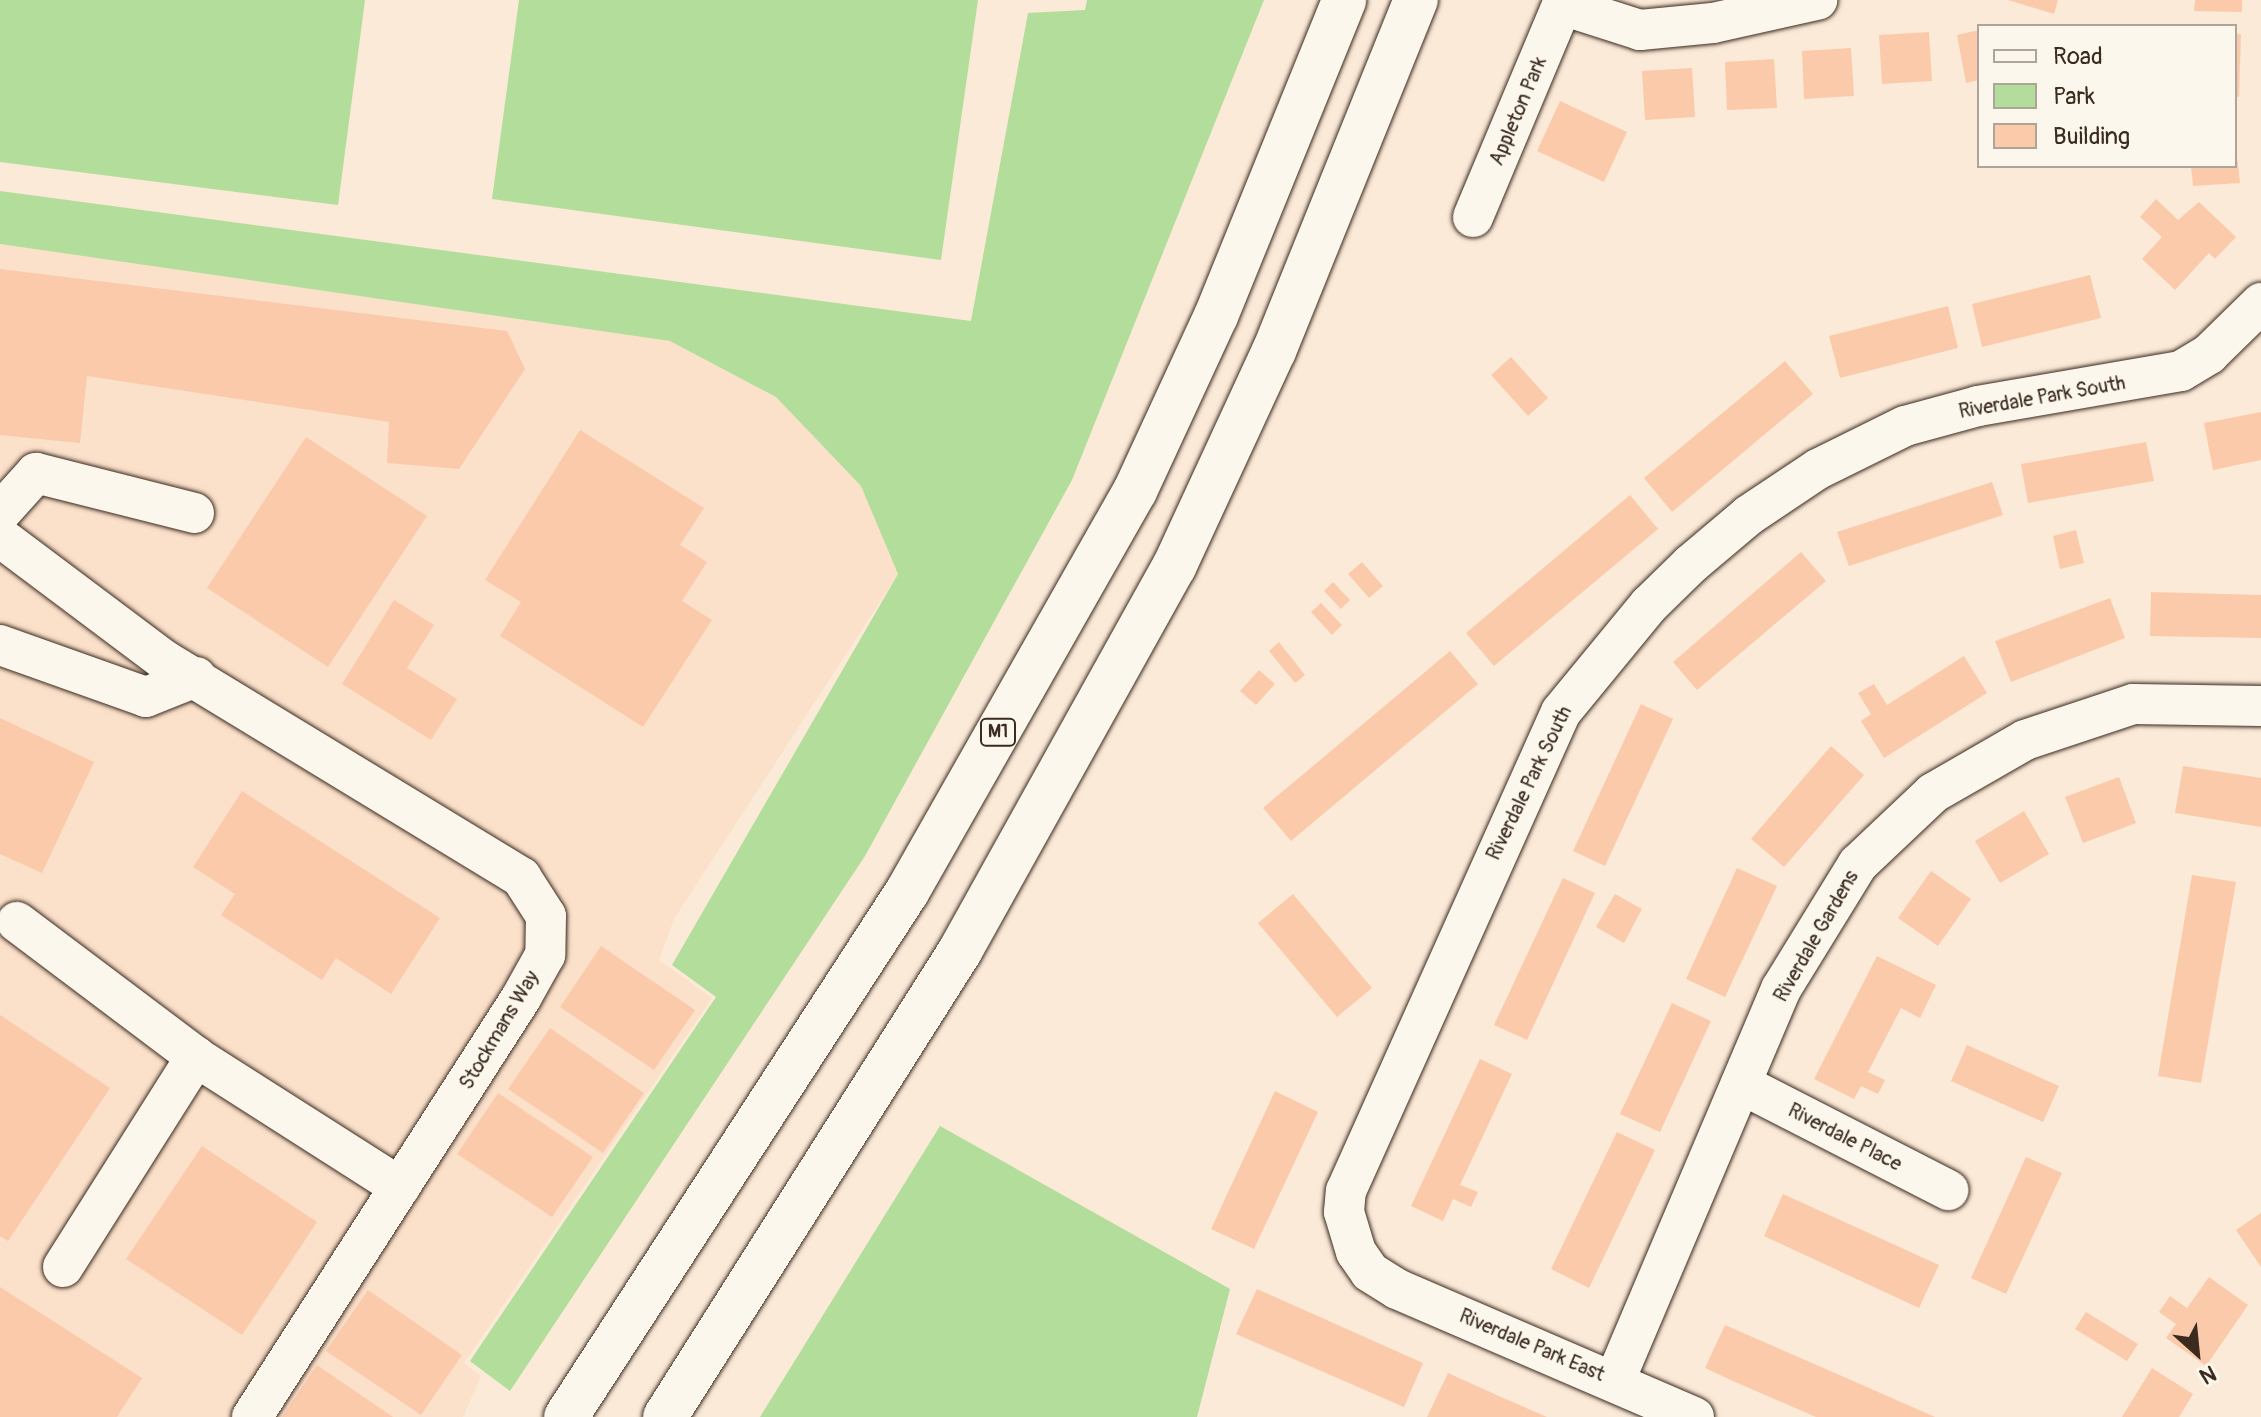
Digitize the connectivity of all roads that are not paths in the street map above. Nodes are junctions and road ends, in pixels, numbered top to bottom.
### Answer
1 (1344, 0) edge
2 (1416, 0) edge
3 (1817, 0) edge
4 (1563, 2) edge
5 (1473, 217) dead end
6 (2261, 303) edge
7 (0, 513) edge
8 (194, 513) dead end
9 (0, 537) edge
10 (0, 645) edge
11 (196, 677) junction
12 (2261, 706) edge
13 (17, 922) dead end
14 (196, 1057) junction
15 (1741, 1084) junction
16 (400, 1187) junction
17 (1948, 1190) dead end
18 (63, 1267) dead end
19 (1370, 1272) joint
20 (1615, 1380) junction
21 (252, 1417) edge
22 (566, 1417) edge
23 (665, 1417) edge
24 (1694, 1417) edge

1 - 22 highway, M1
2 - 23 highway
3 - 4 street, Appleton Park
4 - 5 street, Appleton Park
6 - 19 street, Riverdale Park South
7 - 8 street
9 - 11 street, Stockmans Way
10 - 11 street
11 - 16 street, Stockmans Way
12 - 15 street, Riverdale Gardens
13 - 14 street
14 - 16 street
14 - 18 street
15 - 17 street, Riverdale Place
15 - 20 street, Riverdale Gardens
16 - 21 street, Stockmans Way
19 - 20 street, Riverdale Park East
20 - 24 street, Riverdale Park East

